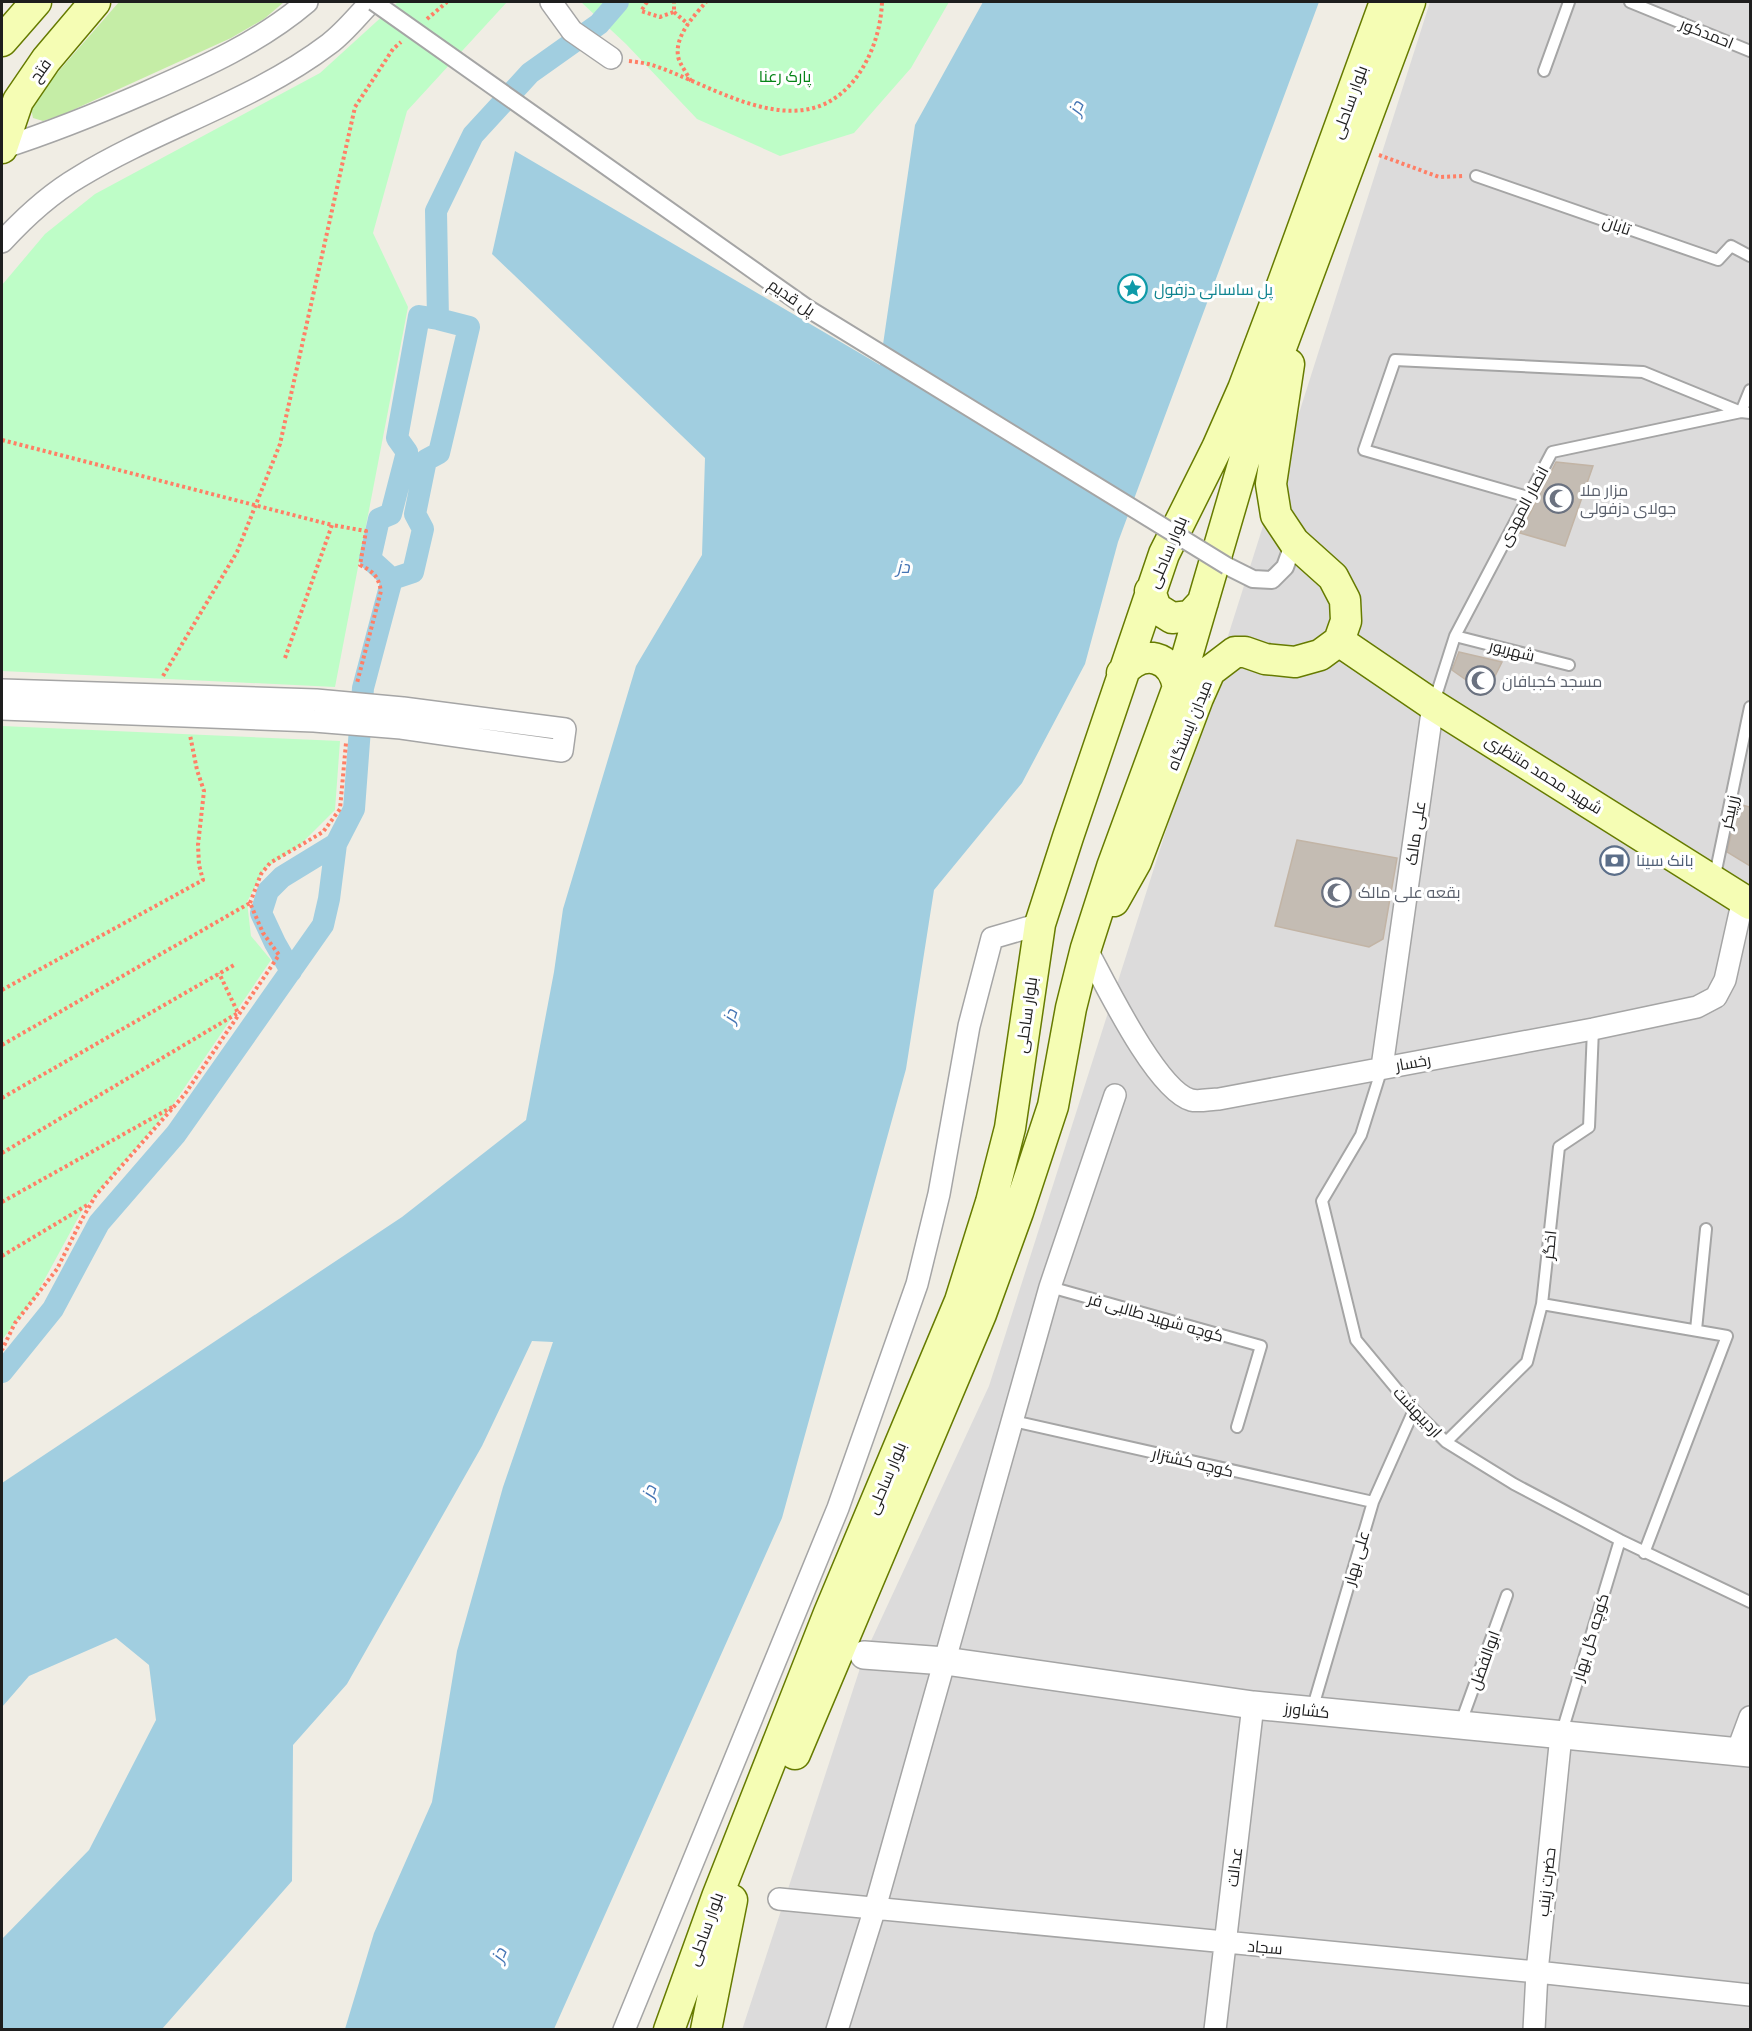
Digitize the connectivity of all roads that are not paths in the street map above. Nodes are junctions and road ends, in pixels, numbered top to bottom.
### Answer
1 (36, 2) edge
2 (95, 2) edge
3 (307, 2) edge
4 (373, 2) edge
5 (1385, 2) edge
6 (1410, 2) edge
7 (1569, 2) edge
8 (1630, 2) edge
9 (555, 8) edge
10 (2, 41) edge
11 (1750, 51) edge
12 (611, 58) road end
13 (1544, 71) dead end
14 (10, 108) edge
15 (2, 148) edge
16 (1476, 176) road end
17 (2, 242) edge
18 (1750, 256) edge
19 (1298, 302) junction
20 (1750, 390) edge
21 (1746, 412) edge
22 (1528, 497) junction
23 (1294, 542) junction
24 (1150, 591) junction
25 (1203, 602) junction
26 (1455, 636) junction
27 (1340, 641) junction
28 (1569, 665) dead end
29 (1122, 673) junction
30 (1179, 687) junction
31 (2, 690) edge
32 (1433, 705) junction
33 (1750, 707) edge
34 (2, 709) edge
35 (1714, 881) junction
36 (1747, 902) edge
37 (1040, 924) junction
38 (1086, 948) junction
39 (1593, 1029) junction
40 (1382, 1068) junction
41 (1115, 1095) dead end
42 (1014, 1100) junction
43 (1053, 1106) junction
44 (1706, 1229) dead end
45 (1050, 1287) junction
46 (1542, 1304) junction
47 (1696, 1330) junction
48 (1414, 1410) junction
49 (1013, 1421) junction
50 (1237, 1427) dead end
51 (1446, 1442) junction
52 (1373, 1502) junction
53 (1620, 1540) junction
54 (1644, 1553) junction
55 (1507, 1595) dead end
56 (1750, 1602) edge
57 (864, 1654) dead end
58 (945, 1661) junction
59 (1253, 1705) junction
60 (1312, 1711) junction
61 (1750, 1717) edge
62 (1460, 1725) junction
63 (1561, 1735) junction
64 (1744, 1753) edge
65 (779, 1899) dead end
66 (875, 1908) junction
67 (1225, 1943) junction
68 (1537, 1972) junction
69 (1750, 1995) edge
70 (624, 2030) edge
71 (669, 2030) edge
72 (706, 2030) edge
73 (837, 2030) edge
74 (1215, 2030) edge
75 (1534, 2030) edge

1 - 10 main road
2 - 14 main road, فتح
3 - 15 street
4 - 17 street
4 - 23 street, پل قدیم, bridge
5 - 24 main road, بلوار ساحلی
6 - 19 main road, بلوار ساحلی
7 - 13 lane
8 - 11 lane, احمدکور
9 - 12 street
14 - 15 main road, فتح
16 - 18 lane, تابان
19 - 23 main road
19 - 25 main road, بلوار ساحلی
20 - 21 lane
21 - 22 lane, انصار المهدی
21 - 22 lane
22 - 26 lane, انصار المهدی
23 - 27 main road
24 - 25 main road
24 - 29 main road, بلوار ساحلی
25 - 30 main road, بلوار ساحلی
26 - 28 lane, شهریور
26 - 32 lane, انصار المهدی
27 - 32 main road, شهید محمد منتظری
27 - 38 main road, میدان ایستگاه
29 - 30 main road
29 - 37 main road, بلوار ساحلی
30 - 38 main road, بلوار ساحلی
31 - 34 street
32 - 35 main road, شهید محمد منتظری
32 - 40 street, علی مالک
33 - 35 lane, زرپیکر
35 - 36 main road, شهید محمد منتظری
36 - 39 street, رخسار
37 - 42 main road, بلوار ساحلی
37 - 70 street
38 - 40 street, رخسار
38 - 43 main road, بلوار ساحلی
39 - 40 street, رخسار
39 - 46 lane, اخگر
40 - 48 lane, اردیبهشت
41 - 45 street
42 - 43 main road
42 - 71 main road, بلوار ساحلی
43 - 72 main road, بلوار ساحلی
44 - 47 lane
45 - 49 street
45 - 50 lane, کوچه شهید طالبی فر
46 - 47 lane
46 - 51 lane, اخگر
47 - 54 lane
48 - 51 lane, اردیبهشت
48 - 52 lane, علی بهار
49 - 52 lane, کوچه کشتزار
49 - 58 street
51 - 53 lane, اردیبهشت
52 - 60 lane, علی بهار
53 - 54 lane, اردیبهشت
53 - 63 lane, کوچه گل بهار
54 - 56 lane, اردیبهشت
55 - 62 lane, ابوالفضل
57 - 58 street, کشاورز
58 - 59 street, کشاورز
58 - 66 street
59 - 60 street, کشاورز
59 - 67 street, عدالت
60 - 62 street, کشاورز
61 - 64 street
62 - 63 street, کشاورز
63 - 64 street, کشاورز
63 - 68 street, حضرت زینب
65 - 66 street, سجاد
66 - 67 street, سجاد
66 - 73 street
67 - 68 street, سجاد
67 - 74 street, عدالت
68 - 69 street, سجاد
68 - 75 street, حضرت زینب

